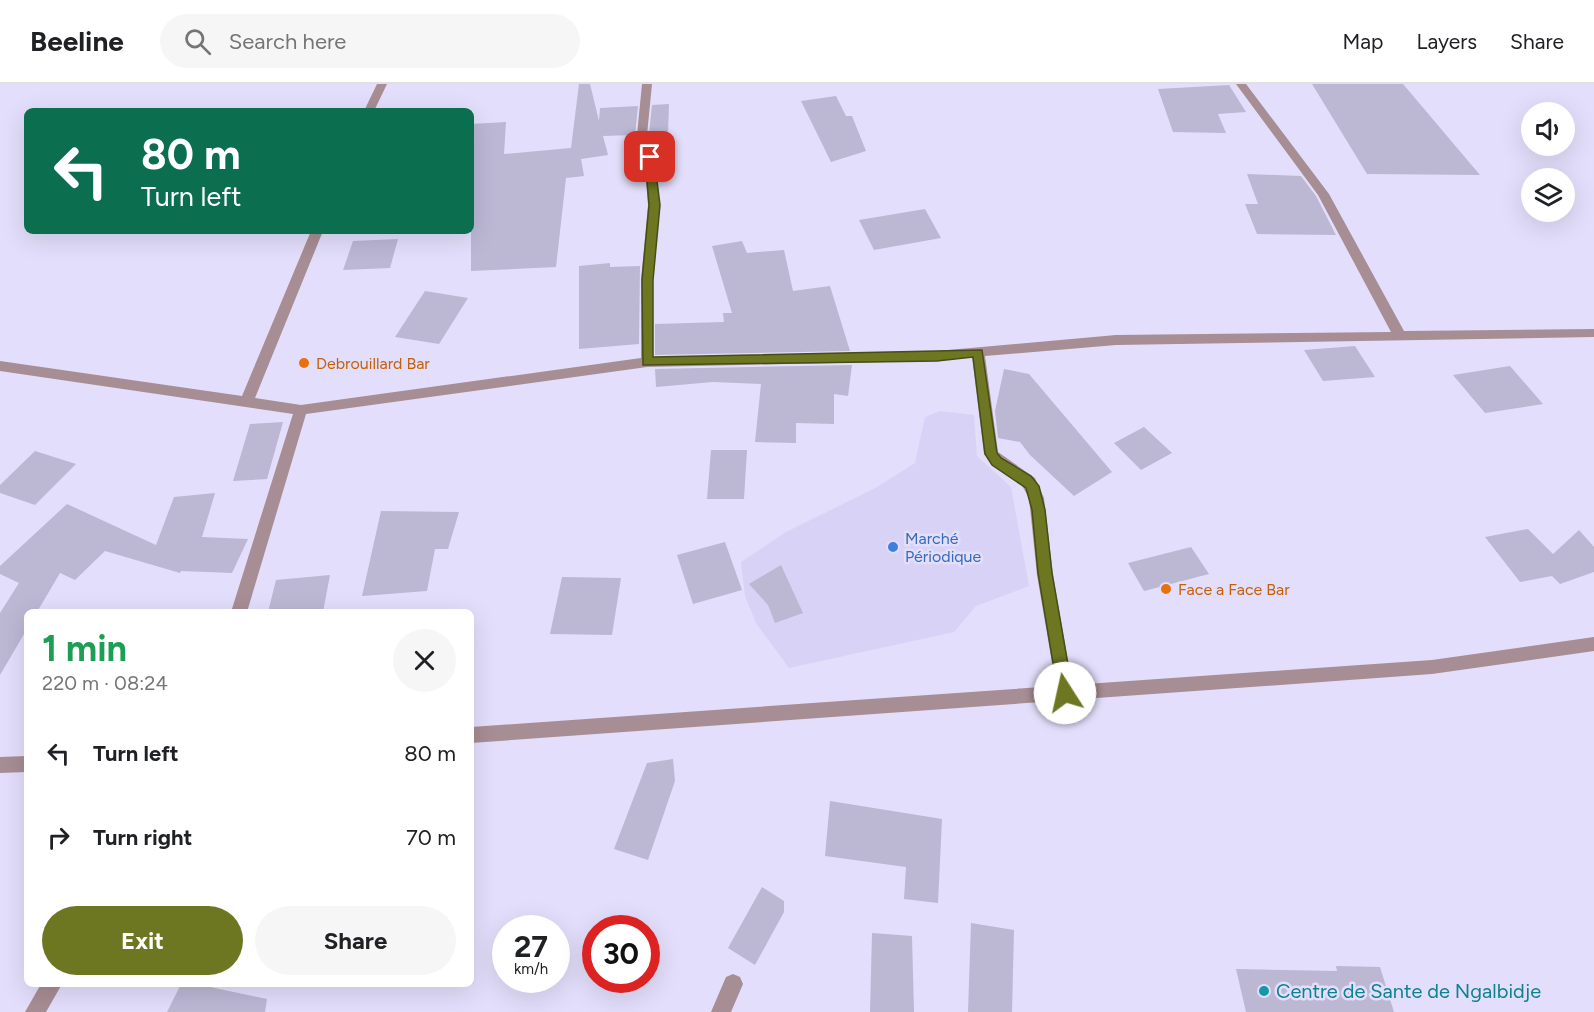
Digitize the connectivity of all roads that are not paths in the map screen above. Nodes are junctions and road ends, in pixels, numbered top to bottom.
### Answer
1 (382, 84) edge
2 (647, 84) edge
3 (1241, 84) edge
4 (370, 108) edge
5 (316, 234) edge
6 (1594, 333) edge
7 (1400, 336) junction
8 (978, 353) junction
9 (647, 362) junction
10 (0, 366) edge
11 (246, 403) junction
12 (301, 410) junction
13 (240, 609) edge
14 (1594, 644) edge
15 (1065, 693) junction
16 (474, 735) edge
17 (24, 764) edge
18 (0, 765) edge
19 (733, 984) dead end
20 (50, 987) edge
21 (35, 1012) edge
22 (721, 1012) edge

1 - 4 street
2 - 9 street
3 - 7 street
5 - 11 street
6 - 7 street
7 - 8 street
8 - 9 street
8 - 15 street
9 - 12 street
10 - 11 street
11 - 12 street
12 - 13 street
14 - 15 street
15 - 16 street
17 - 18 street
19 - 22 street
20 - 21 street

